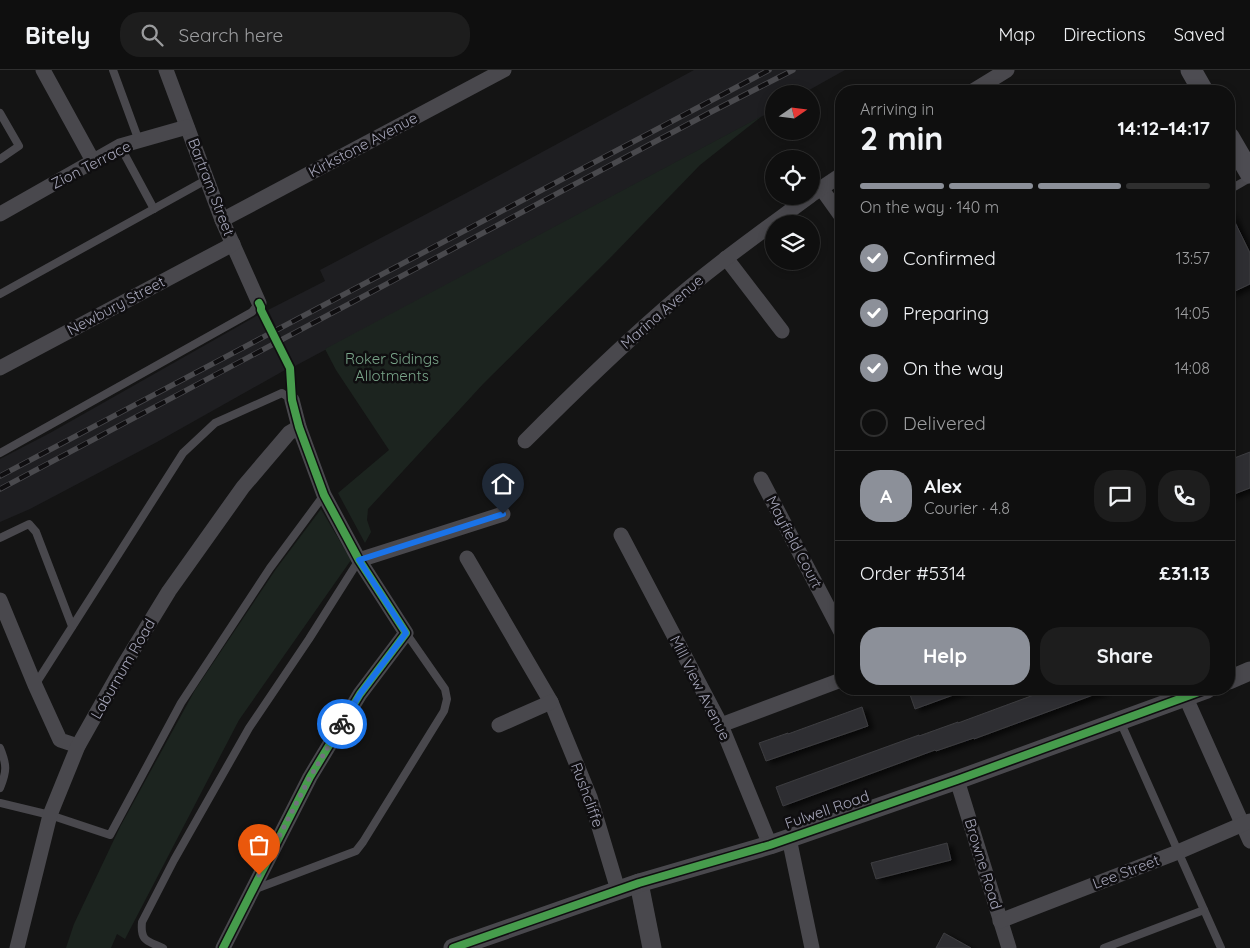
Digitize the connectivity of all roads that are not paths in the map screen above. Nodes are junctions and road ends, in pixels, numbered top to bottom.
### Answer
1 (43, 70) edge
2 (113, 70) edge
3 (166, 70) edge
4 (1007, 70) edge
5 (495, 72) edge
6 (983, 85) edge
7 (0, 113) edge
8 (187, 127) junction
9 (139, 141) junction
10 (120, 146) junction
11 (1235, 147) edge
12 (0, 159) edge
13 (93, 161) junction
14 (1250, 173) edge
15 (1250, 178) edge
16 (835, 179) edge
17 (206, 180) junction
18 (1235, 187) edge
19 (820, 189) edge
20 (820, 198) edge
21 (798, 205) edge
22 (2, 209) edge
23 (154, 209) junction
24 (835, 211) edge
25 (222, 220) junction
26 (233, 244) junction
27 (726, 258) junction
28 (0, 294) edge
29 (259, 303) joint
30 (782, 331) dead end
31 (0, 368) edge
32 (292, 400) joint
33 (299, 427) junction
34 (525, 441) dead end
35 (0, 453) edge
36 (761, 479) dead end
37 (324, 495) junction
38 (503, 514) dead end
39 (621, 535) dead end
40 (0, 538) edge
41 (467, 558) dead end
42 (359, 560) junction
43 (0, 600) edge
44 (835, 621) edge
45 (72, 626) junction
46 (406, 633) junction
47 (1249, 675) edge
48 (1235, 678) edge
49 (835, 682) edge
50 (35, 685) junction
51 (1179, 695) edge
52 (1185, 695) edge
53 (551, 702) junction
54 (1120, 721) junction
55 (499, 725) dead end
56 (721, 725) junction
57 (78, 746) junction
58 (0, 748) edge
59 (957, 780) junction
60 (0, 788) edge
61 (0, 803) edge
62 (50, 815) junction
63 (1246, 823) edge
64 (789, 838) junction
65 (1250, 841) edge
66 (770, 845) junction
67 (1178, 852) junction
68 (639, 883) junction
69 (618, 890) junction
70 (251, 891) junction
71 (1204, 910) junction
72 (1000, 921) junction
73 (490, 942) edge
74 (17, 948) edge
75 (164, 948) edge
76 (222, 948) edge
77 (453, 948) edge
78 (652, 948) edge
79 (812, 948) edge
80 (1009, 948) edge
81 (1104, 948) edge
82 (1221, 948) edge

1 - 13 street
2 - 9 lane
3 - 8 street, Bartram Street
4 - 6 street
5 - 25 street, Kirkstone Avenue
7 - 12 lane
8 - 9 street, Zion Terrace
8 - 17 street, Bartram Street
9 - 10 street, Zion Terrace
10 - 13 street, Zion Terrace
10 - 23 lane
11 - 14 main road
13 - 22 street, Zion Terrace
15 - 18 lane
16 - 19 street, Marina Avenue
17 - 23 lane
17 - 25 street, Bartram Street
20 - 24 street
21 - 27 street, Marina Avenue
23 - 28 lane
25 - 26 street, Bartram Street
26 - 29 street, Bartram Street
26 - 31 street, Newbury Street
27 - 30 street
27 - 34 street, Marina Avenue
29 - 35 lane
32 - 33 street
32 - 45 lane
33 - 37 street
33 - 57 street, Laburnum Road
36 - 44 street, Mayfield Court
37 - 42 street
37 - 62 lane
38 - 42 street
39 - 56 street, Mill View Avenue
40 - 45 lane
41 - 53 street, Rushcliffe
42 - 46 street
42 - 75 lane
43 - 50 street
45 - 50 lane
46 - 70 street
46 - 70 lane
47 - 48 street
49 - 56 street
50 - 57 street
51 - 54 street, Fulwell Road
52 - 63 street
53 - 55 street
53 - 69 street, Rushcliffe
54 - 59 street, Fulwell Road
54 - 67 lane
56 - 66 street, Mill View Avenue
57 - 62 street, Laburnum Road
58 - 60 lane
59 - 64 street, Fulwell Road
59 - 72 street, Browne Road
61 - 62 lane
62 - 74 street, Laburnum Road
63 - 65 street
63 - 67 street, Lee Street
64 - 66 street, Fulwell Road
64 - 79 street
66 - 68 street, Fulwell Road
67 - 71 lane
67 - 72 street, Lee Street
68 - 69 street, Fulwell Road
68 - 78 street
69 - 73 street, Fulwell Road
70 - 76 street
71 - 81 lane
71 - 82 lane
72 - 80 street, Browne Road
73 - 77 street, Fulwell Road

